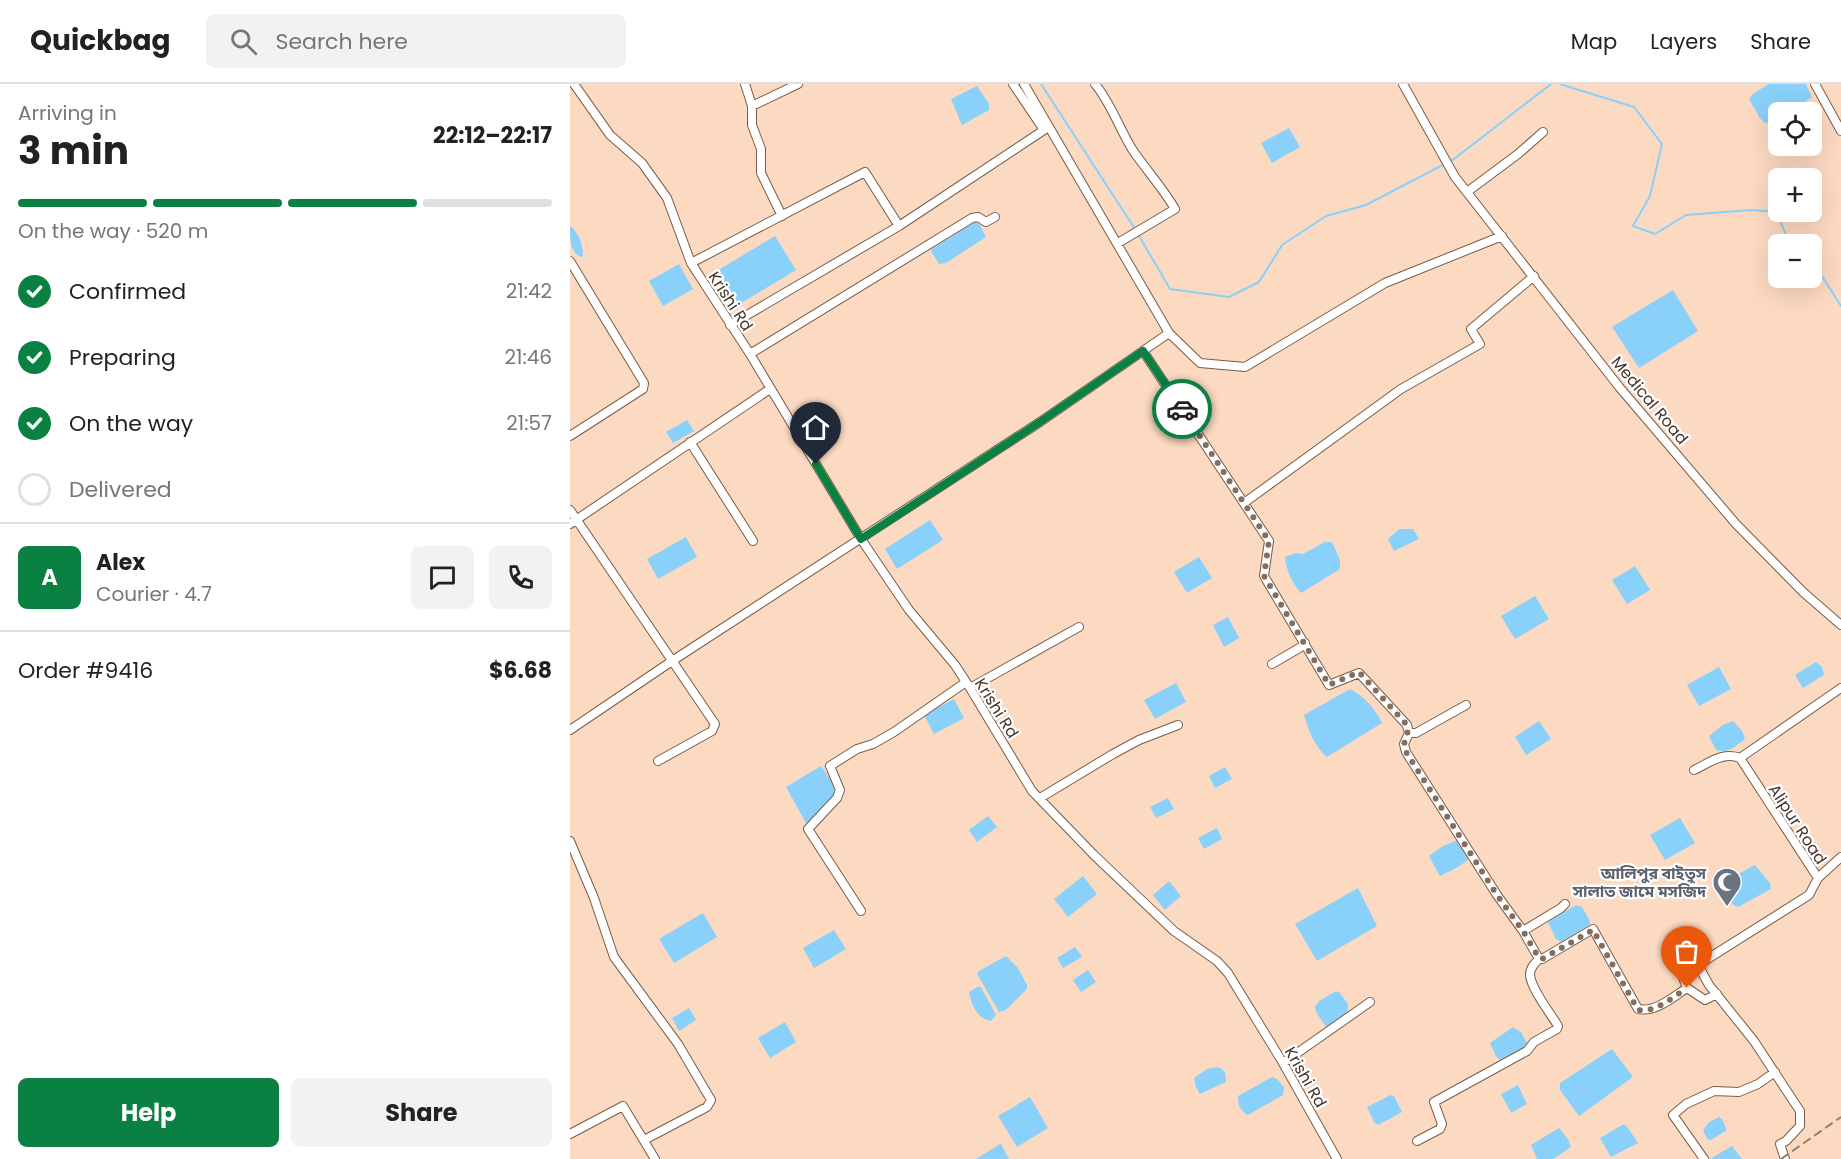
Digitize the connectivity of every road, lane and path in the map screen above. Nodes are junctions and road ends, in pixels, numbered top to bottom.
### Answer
1 (574, 84) edge
2 (745, 84) edge
3 (798, 84) edge
4 (1013, 84) edge
5 (1024, 84) edge
6 (1095, 84) edge
7 (1403, 84) edge
8 (1815, 84) edge
9 (752, 106) junction
10 (1841, 131) edge
11 (1542, 132) dead end
12 (1467, 192) junction
13 (782, 216) junction
14 (995, 217) dead end
15 (899, 226) junction
16 (1502, 236) junction
17 (1118, 243) junction
18 (570, 261) edge
19 (691, 263) junction
20 (1533, 276) junction
21 (730, 325) junction
22 (1169, 333) junction
23 (1143, 351) junction
24 (750, 354) junction
25 (770, 389) junction
26 (570, 436) edge
27 (690, 442) junction
28 (1244, 503) junction
29 (570, 510) edge
30 (573, 522) edge
31 (861, 539) junction
32 (753, 541) dead end
33 (1841, 625) edge
34 (1079, 627) dead end
35 (1305, 643) junction
36 (672, 661) junction
37 (1272, 664) dead end
38 (968, 685) junction
39 (1841, 688) edge
40 (1466, 705) dead end
41 (1178, 725) dead end
42 (570, 730) edge
43 (1409, 733) junction
44 (1740, 758) junction
45 (658, 760) dead end
46 (1694, 770) dead end
47 (1040, 798) junction
48 (570, 841) edge
49 (1841, 857) edge
50 (1818, 879) junction
51 (1565, 904) dead end
52 (861, 911) dead end
53 (1523, 931) junction
54 (1539, 958) junction
55 (1698, 965) junction
56 (1687, 988) junction
57 (1717, 994) junction
58 (1370, 1002) dead end
59 (1283, 1063) junction
60 (1775, 1072) junction
61 (570, 1134) edge
62 (644, 1140) junction
63 (1417, 1141) dead end
64 (655, 1159) edge
65 (1337, 1159) edge
66 (1704, 1159) edge
67 (1785, 1159) edge

1 - 19 street, Krishi Rd
2 - 9 street
3 - 9 street
4 - 15 street
5 - 17 street
6 - 17 street
7 - 12 street, Medical Road
8 - 10 street
9 - 13 street
11 - 12 street
12 - 16 street, Medical Road
13 - 15 street
13 - 19 street
14 - 24 street
15 - 21 street
16 - 20 street, Medical Road
16 - 22 street
17 - 22 street
18 - 26 street
19 - 21 street, Krishi Rd
20 - 28 street
20 - 33 street, Medical Road
21 - 24 street, Krishi Rd
22 - 23 street
23 - 28 street
23 - 31 street
24 - 25 street, Krishi Rd
25 - 27 street
25 - 31 street, Krishi Rd
27 - 30 street
27 - 32 street
28 - 35 street
29 - 30 street
30 - 36 street
31 - 36 street
31 - 38 street, Krishi Rd
34 - 38 street
35 - 37 street
35 - 43 street
36 - 42 street
36 - 45 street
38 - 47 street, Krishi Rd
38 - 52 street
39 - 44 street
40 - 43 street
41 - 47 street
43 - 53 street
44 - 46 street
44 - 50 street, Alipur Road
47 - 59 street, Krishi Rd
48 - 62 street
49 - 50 street
50 - 55 street, Alipur Road
51 - 53 street
53 - 54 street
54 - 56 street
54 - 63 street
55 - 56 street, Alipur Road
55 - 57 street
56 - 57 street
57 - 60 street
58 - 59 street
59 - 65 street, Krishi Rd
60 - 66 street
60 - 67 street
61 - 62 street
62 - 64 street

